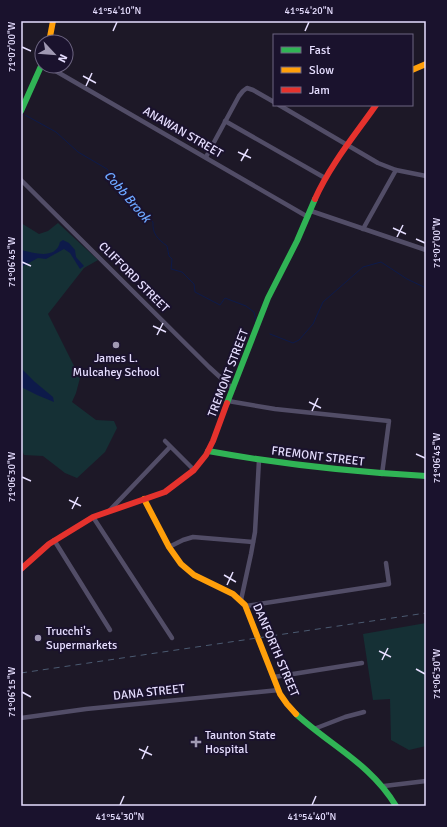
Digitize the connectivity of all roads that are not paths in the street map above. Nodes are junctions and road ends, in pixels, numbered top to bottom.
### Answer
1 (53, 21) edge
2 (51, 34) edge
3 (426, 64) edge
4 (413, 70) edge
5 (38, 74) edge
6 (61, 74) edge
7 (273, 101) edge
8 (281, 106) edge
9 (375, 106) edge
10 (21, 111) edge
11 (225, 121) junction
12 (348, 145) junction
13 (206, 157) junction
14 (396, 170) junction
15 (426, 176) edge
16 (325, 178) junction
17 (21, 180) edge
18 (309, 214) junction
19 (363, 229) junction
20 (426, 250) edge
21 (233, 389) junction
22 (228, 401) junction
23 (165, 442) dead end
24 (170, 447) junction
25 (208, 451) junction
26 (259, 460) junction
27 (194, 470) junction
28 (382, 474) junction
29 (426, 476) edge
30 (144, 499) junction
31 (108, 512) junction
32 (93, 517) junction
33 (54, 540) junction
34 (254, 542) junction
35 (169, 547) junction
36 (386, 563) dead end
37 (21, 569) edge
38 (241, 600) junction
39 (246, 606) junction
40 (110, 630) dead end
41 (172, 638) dead end
42 (362, 663) dead end
43 (274, 677) junction
44 (279, 690) junction
45 (364, 712) dead end
46 (21, 718) edge
47 (314, 729) junction
48 (426, 782) edge
49 (384, 786) junction
50 (396, 806) edge

1 - 2 street
3 - 4 street
5 - 10 street
6 - 13 street, ANAWAN STREET
7 - 11 street
8 - 12 street
9 - 12 street, TREMONT STREET
11 - 13 street
11 - 16 street
12 - 14 street
12 - 16 street, TREMONT STREET
13 - 18 street, ANAWAN STREET
14 - 15 street
14 - 19 street
16 - 18 street, TREMONT STREET
17 - 21 street, CLIFFORD STREET
18 - 19 street, ANAWAN STREET
18 - 21 street, TREMONT STREET
19 - 20 street, ANAWAN STREET
21 - 22 street, TREMONT STREET
22 - 25 street, TREMONT STREET
22 - 28 street
23 - 24 street
24 - 27 street
24 - 31 street
25 - 26 street, FREMONT STREET
25 - 27 street, TREMONT STREET
26 - 28 street, FREMONT STREET
26 - 34 street
27 - 30 street, TREMONT STREET
28 - 29 street, FREMONT STREET
30 - 31 street, TREMONT STREET
30 - 35 street, DANFORTH STREET
31 - 32 street, TREMONT STREET
32 - 33 street, TREMONT STREET
32 - 41 street
33 - 37 street, TREMONT STREET
33 - 40 street
34 - 35 street
34 - 38 street
35 - 38 street, DANFORTH STREET
36 - 39 street
38 - 39 street, DANFORTH STREET
39 - 43 street, DANFORTH STREET
42 - 43 street
43 - 44 street, DANFORTH STREET
44 - 46 street, DANA STREET
44 - 47 street, DANFORTH STREET
45 - 47 street
47 - 49 street, DANFORTH STREET
48 - 49 street
49 - 50 street, DANFORTH STREET

